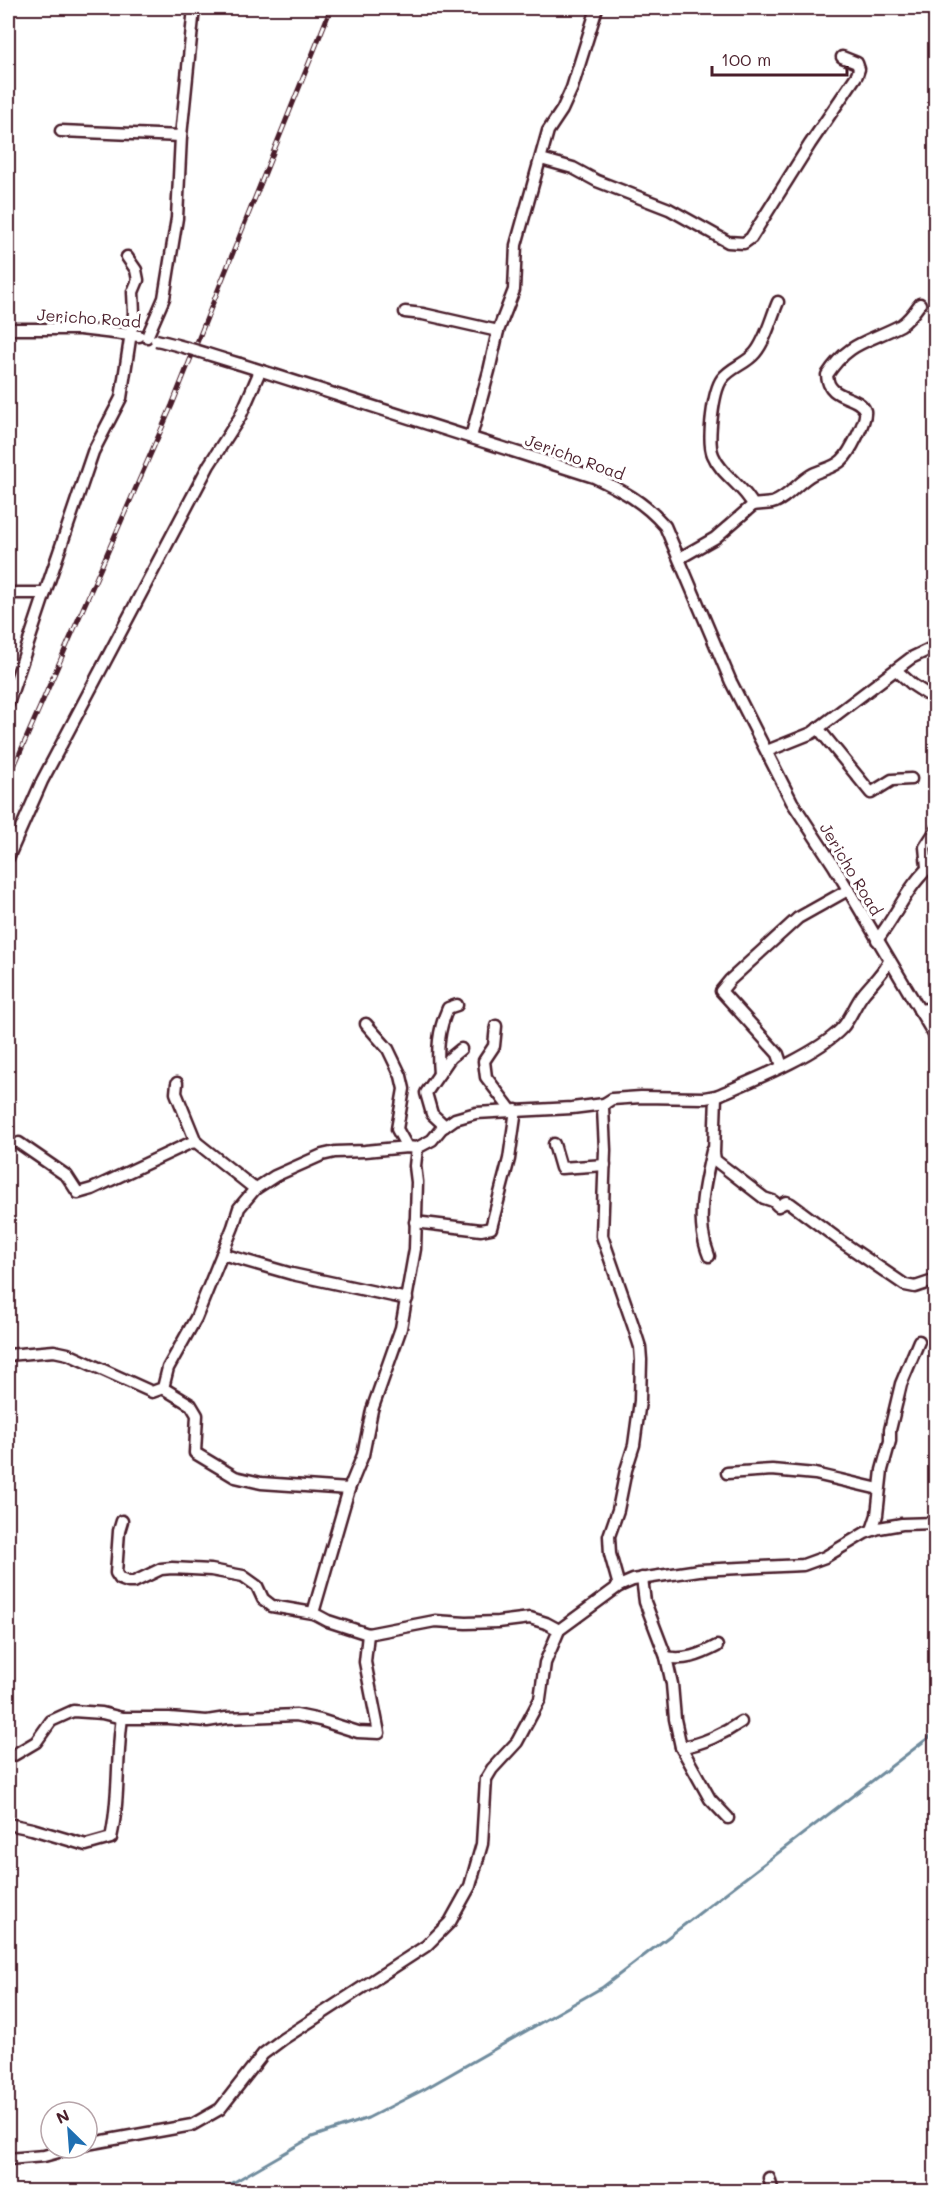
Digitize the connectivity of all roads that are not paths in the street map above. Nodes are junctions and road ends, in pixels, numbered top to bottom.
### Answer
1 (194, 8) edge
2 (597, 8) edge
3 (842, 57) dead end
4 (61, 130) dead end
5 (181, 136) junction
6 (541, 159) junction
7 (128, 258) dead end
8 (778, 302) dead end
9 (920, 303) dead end
10 (405, 312) dead end
11 (8, 329) edge
12 (498, 332) junction
13 (132, 334) junction
14 (152, 338) junction
15 (260, 371) junction
16 (471, 437) junction
17 (753, 505) junction
18 (680, 558) junction
19 (8, 593) edge
20 (45, 593) junction
21 (936, 645) edge
22 (896, 670) junction
23 (936, 700) edge
24 (8, 704) edge
25 (818, 728) junction
26 (767, 752) junction
27 (911, 779) dead end
28 (936, 830) edge
29 (8, 858) edge
30 (932, 864) edge
31 (848, 890) junction
32 (877, 940) junction
33 (889, 961) junction
34 (457, 1005) dead end
35 (936, 1008) edge
36 (919, 1010) junction
37 (366, 1024) dead end
38 (496, 1026) dead end
39 (936, 1038) edge
40 (461, 1049) dead end
41 (782, 1066) junction
42 (439, 1074) junction
43 (177, 1083) dead end
44 (716, 1096) junction
45 (604, 1104) junction
46 (513, 1110) junction
47 (445, 1126) junction
48 (716, 1133) junction
49 (195, 1142) junction
50 (19, 1143) dead end
51 (554, 1144) dead end
52 (412, 1147) junction
53 (605, 1165) junction
54 (255, 1189) junction
55 (415, 1222) junction
56 (222, 1254) junction
57 (709, 1256) dead end
58 (936, 1280) edge
59 (407, 1299) junction
60 (919, 1341) dead end
61 (8, 1354) edge
62 (163, 1388) junction
63 (727, 1473) dead end
64 (879, 1489) junction
65 (349, 1490) junction
66 (122, 1521) dead end
67 (936, 1523) edge
68 (872, 1530) junction
69 (642, 1578) junction
70 (619, 1586) junction
71 (313, 1613) junction
72 (559, 1630) junction
73 (368, 1634) junction
74 (717, 1646) dead end
75 (666, 1658) junction
76 (122, 1718) junction
77 (741, 1722) dead end
78 (681, 1747) junction
79 (8, 1754) edge
80 (728, 1818) dead end
81 (8, 1824) edge
82 (99, 2142) edge
83 (39, 2156) edge
84 (8, 2159) edge
85 (770, 2178) dead end
86 (773, 2192) edge

1 - 5 street
2 - 6 street
3 - 6 street
4 - 5 street
5 - 14 street
6 - 12 street
7 - 13 street
8 - 17 street
9 - 17 street
10 - 12 street
11 - 13 street, Jericho Road
12 - 16 street
13 - 14 street, Jericho Road
13 - 20 street
14 - 15 street, Jericho Road, bridge
15 - 16 street, Jericho Road
15 - 29 street
16 - 18 street, Jericho Road
17 - 18 street
18 - 26 street, Jericho Road
19 - 20 street
20 - 24 street
21 - 22 street
22 - 23 street
22 - 25 street
25 - 26 street
25 - 27 street
26 - 31 street, Jericho Road
28 - 30 street
30 - 32 street
31 - 32 street, Jericho Road
31 - 41 street
32 - 33 street, Jericho Road
33 - 36 street, Jericho Road
33 - 41 street
34 - 42 street
35 - 36 street
36 - 39 street, Jericho Road
37 - 52 street
38 - 46 street
40 - 42 street
41 - 44 street
42 - 47 street
43 - 49 street
44 - 45 street
44 - 48 street
45 - 46 street
45 - 53 street
46 - 47 street
46 - 55 street
47 - 52 street
48 - 57 street
48 - 58 street
49 - 50 street
49 - 54 street
51 - 53 street
52 - 54 street
52 - 55 street
53 - 70 street
54 - 56 street
55 - 59 street
56 - 59 street
56 - 62 street
59 - 65 street
60 - 64 street
61 - 62 street
62 - 65 street
63 - 64 street
64 - 68 street
65 - 71 street
66 - 71 street
67 - 68 street
68 - 69 street
69 - 70 street
69 - 75 street
70 - 72 street
71 - 73 street
72 - 73 street
72 - 82 street
73 - 76 street
74 - 75 street
75 - 78 street
76 - 79 street
76 - 81 street
77 - 78 street
78 - 80 street
83 - 84 street
85 - 86 street

